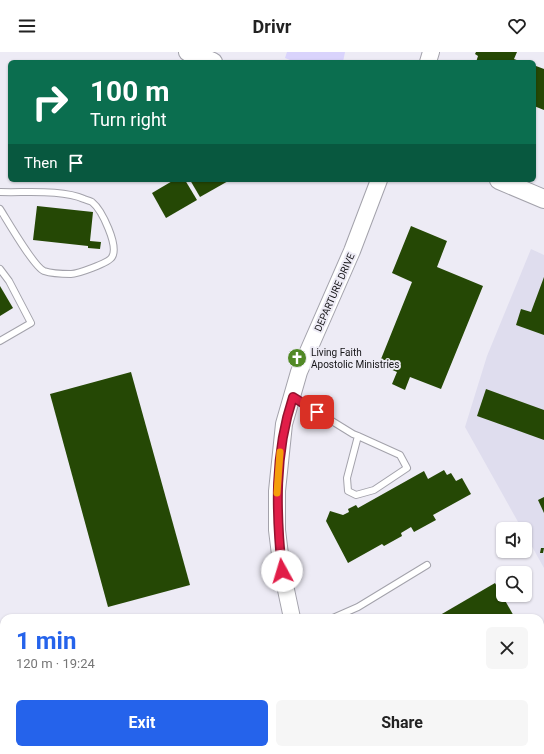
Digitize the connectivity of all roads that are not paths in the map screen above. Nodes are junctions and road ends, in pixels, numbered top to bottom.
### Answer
1 (188, 52) edge
2 (208, 60) edge
3 (378, 182) edge
4 (504, 182) edge
5 (0, 192) edge
6 (544, 198) edge
7 (0, 209) edge
8 (0, 270) edge
9 (0, 341) edge
10 (293, 397) junction
11 (358, 436) junction
12 (428, 565) dead end
13 (291, 614) edge
14 (342, 614) edge

1 - 2 main road
3 - 10 street, DEPARTURE DRIVE
4 - 6 main road
5 - 7 lane
8 - 9 lane
10 - 11 lane
10 - 13 street, DEPARTURE DRIVE
11 - 11 lane
12 - 14 lane

